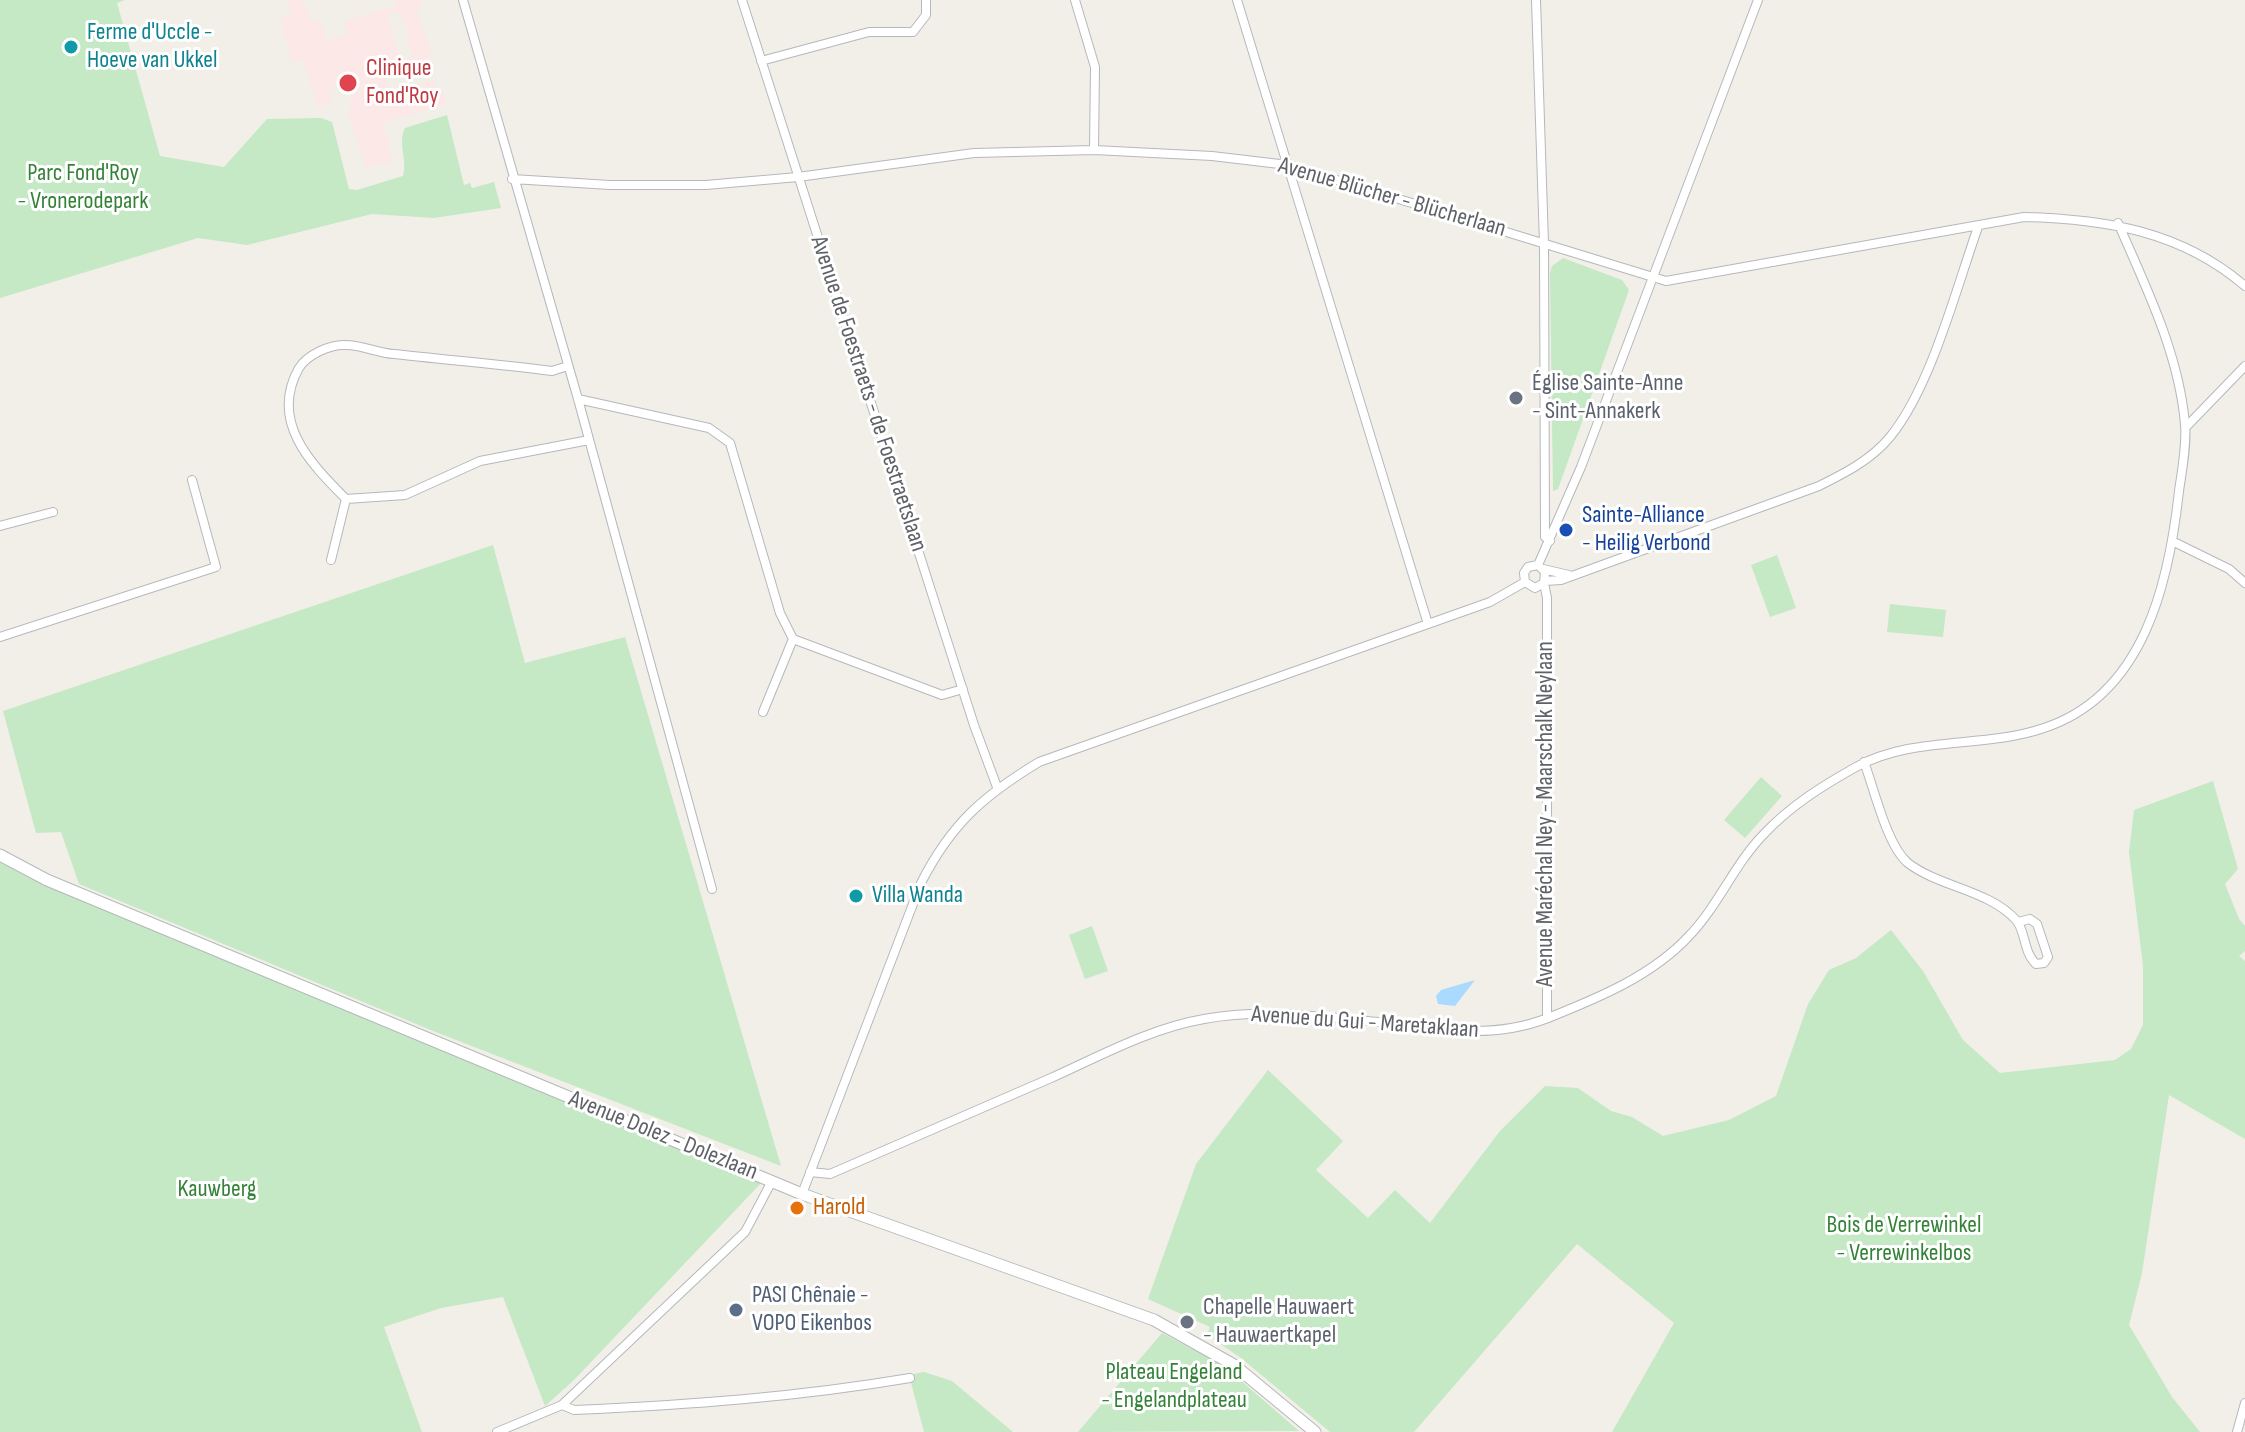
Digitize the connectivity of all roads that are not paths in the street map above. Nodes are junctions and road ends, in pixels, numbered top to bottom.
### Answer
1 (463, 0) edge
2 (742, 0) edge
3 (926, 0) edge
4 (1075, 0) edge
5 (1237, 0) edge
6 (1536, 0) edge
7 (1758, 0) edge
8 (761, 61) junction
9 (1094, 150) junction
10 (1288, 165) junction
11 (798, 177) junction
12 (512, 179) junction
13 (2118, 223) junction
14 (1978, 227) junction
15 (1544, 243) junction
16 (1652, 278) junction
17 (2245, 286) edge
18 (568, 366) junction
19 (2245, 366) edge
20 (578, 399) junction
21 (2186, 427) junction
22 (589, 440) junction
23 (192, 480) dead end
24 (346, 499) junction
25 (53, 512) dead end
26 (0, 526) edge
27 (1550, 541) junction
28 (2174, 542) junction
29 (331, 560) dead end
30 (1540, 567) junction
31 (1569, 575) junction
32 (1544, 582) junction
33 (2245, 583) edge
34 (1528, 585) junction
35 (1545, 610) junction
36 (1428, 624) junction
37 (0, 637) edge
38 (793, 639) junction
39 (963, 689) junction
40 (763, 712) dead end
41 (1864, 762) junction
42 (997, 787) junction
43 (0, 855) edge
44 (712, 889) dead end
45 (2018, 922) junction
46 (1547, 1018) junction
47 (810, 1172) junction
48 (772, 1181) junction
49 (802, 1194) junction
50 (910, 1378) dead end
51 (2245, 1403) edge
52 (562, 1405) junction
53 (497, 1432) edge
54 (1315, 1432) edge
55 (2237, 1432) edge

1 - 12 street
2 - 8 street, Avenue de Foestraets - de Foestraetslaan
3 - 8 street
4 - 9 street
5 - 10 street
6 - 15 street
7 - 16 street
8 - 11 street, Avenue de Foestraets - de Foestraetslaan
9 - 10 street, Avenue Blücher - Blücherlaan
9 - 11 street, Avenue Blücher - Blücherlaan
10 - 15 street, Avenue Blücher - Blücherlaan
10 - 36 street
11 - 12 street, Avenue Blücher - Blücherlaan
11 - 39 street, Avenue de Foestraets - de Foestraetslaan
12 - 18 street
13 - 14 street, Avenue Blücher - Blücherlaan
13 - 17 street, Avenue Blücher - Blücherlaan
13 - 21 street, Avenue du Gui - Maretaklaan
14 - 16 street, Avenue Blücher - Blücherlaan
14 - 31 street
15 - 16 street, Avenue Blücher - Blücherlaan
15 - 27 street
16 - 27 street
18 - 20 street
18 - 24 street
19 - 21 street
20 - 22 street
20 - 38 street
21 - 28 street, Avenue du Gui - Maretaklaan
22 - 24 street
22 - 44 street
23 - 37 street
24 - 29 street
25 - 26 street
27 - 30 street
28 - 33 street
28 - 41 street, Avenue du Gui - Maretaklaan
30 - 31 street
30 - 32 street, Avenue Maréchal Ney - Maarschalk Neylaan
30 - 34 street
31 - 32 street
32 - 34 street
32 - 35 street, Avenue Maréchal Ney - Maarschalk Neylaan
34 - 35 street, Avenue Maréchal Ney - Maarschalk Neylaan
34 - 36 street
35 - 46 street, Avenue Maréchal Ney - Maarschalk Neylaan
36 - 42 street
38 - 39 street
38 - 40 street
39 - 42 street, Avenue de Foestraets - de Foestraetslaan
41 - 45 street
41 - 46 street, Avenue du Gui - Maretaklaan
42 - 47 street
43 - 48 street, Avenue Dolez - Dolezlaan
45 - 45 street
46 - 47 street, Avenue du Gui - Maretaklaan
47 - 49 street
48 - 49 street, Avenue Dolez - Dolezlaan
48 - 52 street
49 - 54 street, Avenue Dolez - Dolezlaan
50 - 52 street
51 - 55 street
52 - 53 street

